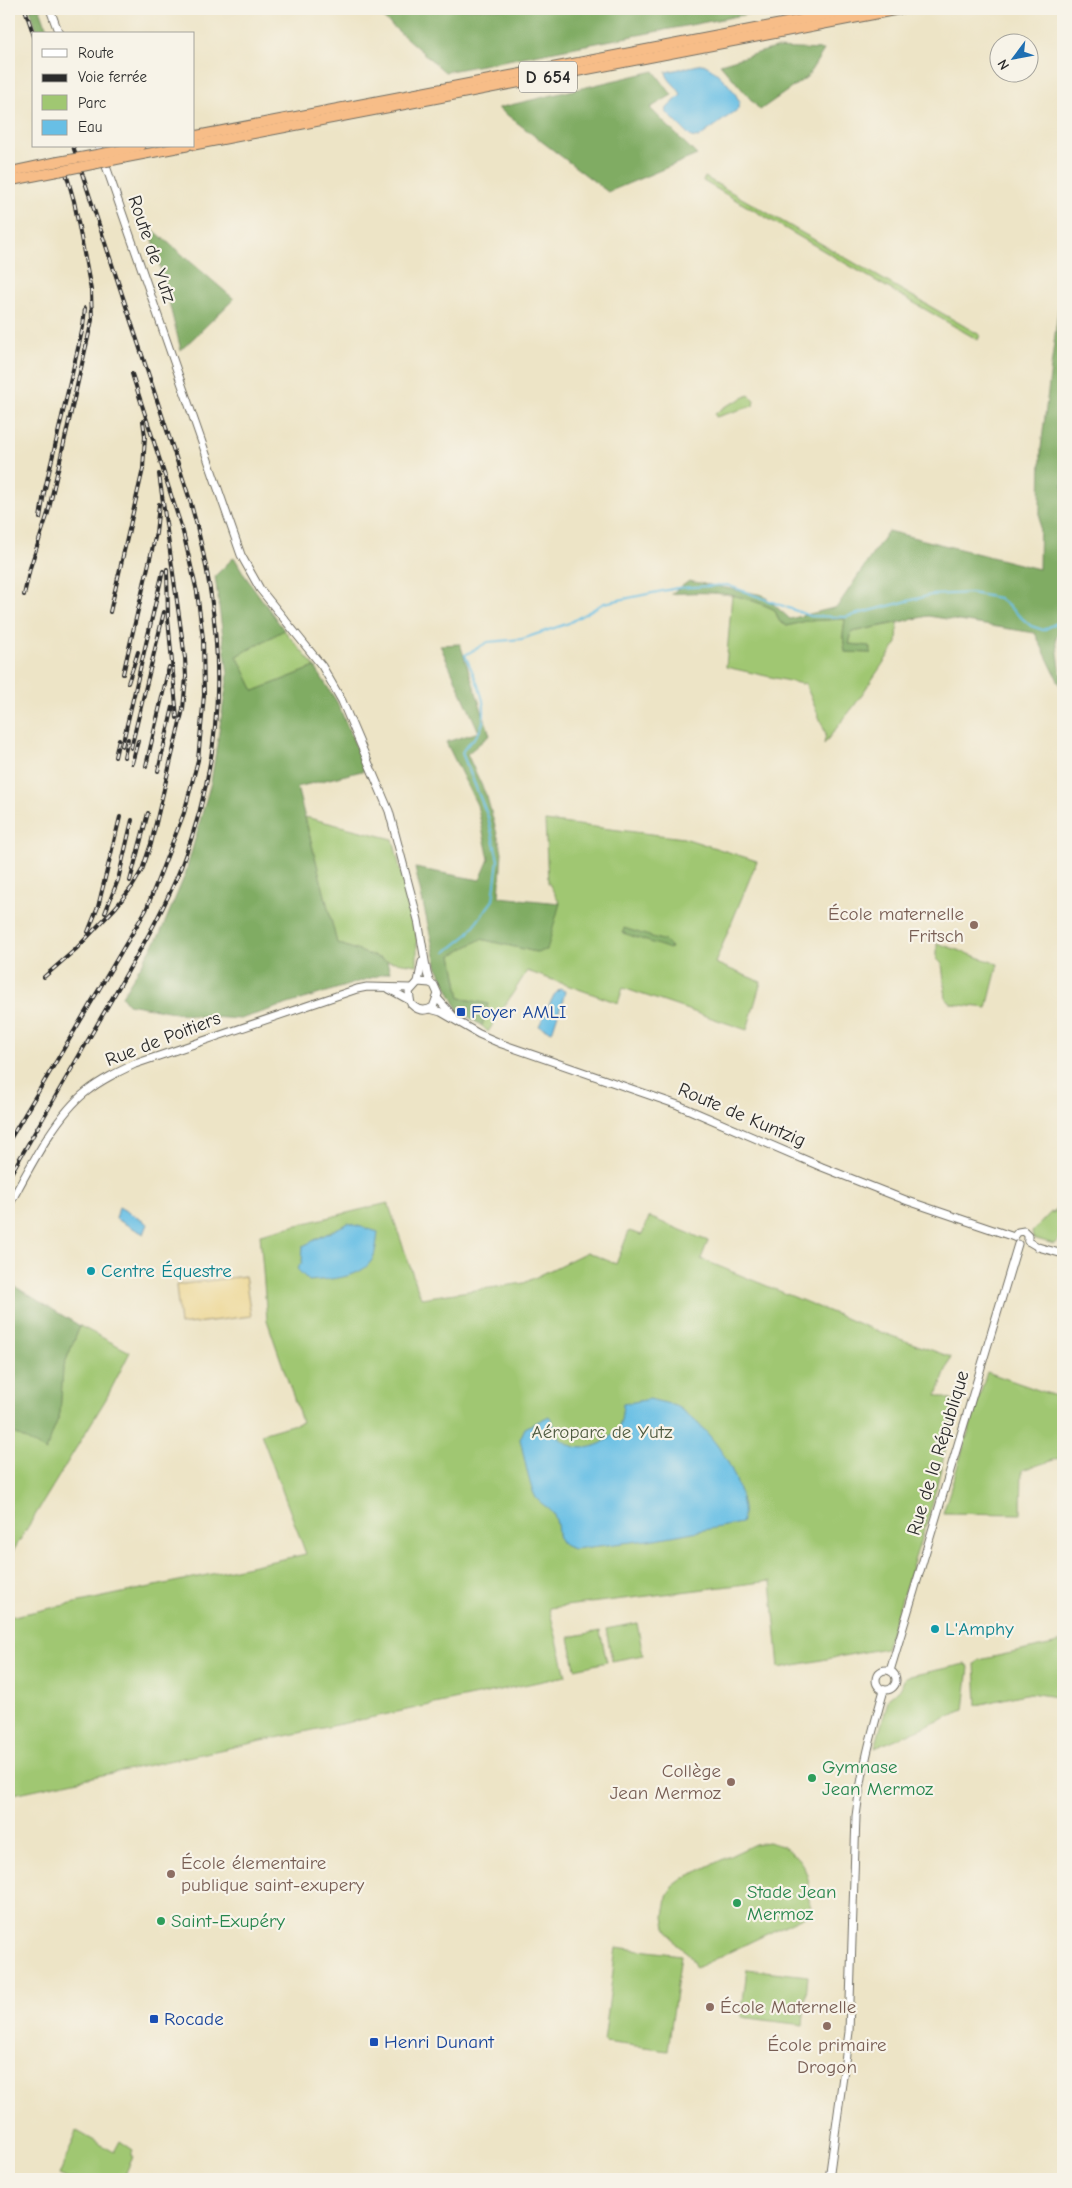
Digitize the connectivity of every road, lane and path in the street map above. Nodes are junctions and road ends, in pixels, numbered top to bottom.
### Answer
1 (50, 9) edge
2 (857, 9) edge
3 (902, 9) edge
4 (58, 32) edge
5 (195, 136) edge
6 (195, 145) edge
7 (100, 148) edge
8 (136, 148) edge
9 (171, 148) edge
10 (123, 154) junction
11 (58, 167) junction
12 (9, 172) edge
13 (9, 181) edge
14 (424, 954) junction
15 (418, 982) junction
16 (430, 983) junction
17 (387, 988) junction
18 (411, 988) junction
19 (438, 999) junction
20 (409, 1000) junction
21 (430, 1009) junction
22 (458, 1020) junction
23 (9, 1205) edge
24 (1016, 1240) junction
25 (1028, 1241) junction
26 (1063, 1254) edge
27 (890, 1671) junction
28 (884, 1690) junction
29 (830, 2179) edge

1 - 4 street
2 - 5 highway, D 654
3 - 6 highway, D 654
7 - 14 street, Route de Yutz
8 - 10 highway
9 - 10 highway
10 - 11 highway, bridge
11 - 12 highway
11 - 13 highway
14 - 15 street
14 - 16 street, Route de Yutz
15 - 16 street
15 - 18 street
16 - 19 street
17 - 18 street, Rue de Poitiers
17 - 20 street, Rue de Poitiers
17 - 23 street, Rue de Poitiers
18 - 20 street
19 - 21 street
19 - 22 street, Route de Kuntzig
20 - 21 street
21 - 22 street, Route de Kuntzig
22 - 24 street, Route de Kuntzig
24 - 25 street
24 - 25 street
24 - 27 street, Rue de la République
25 - 26 street
27 - 28 street
27 - 28 street
28 - 29 street

